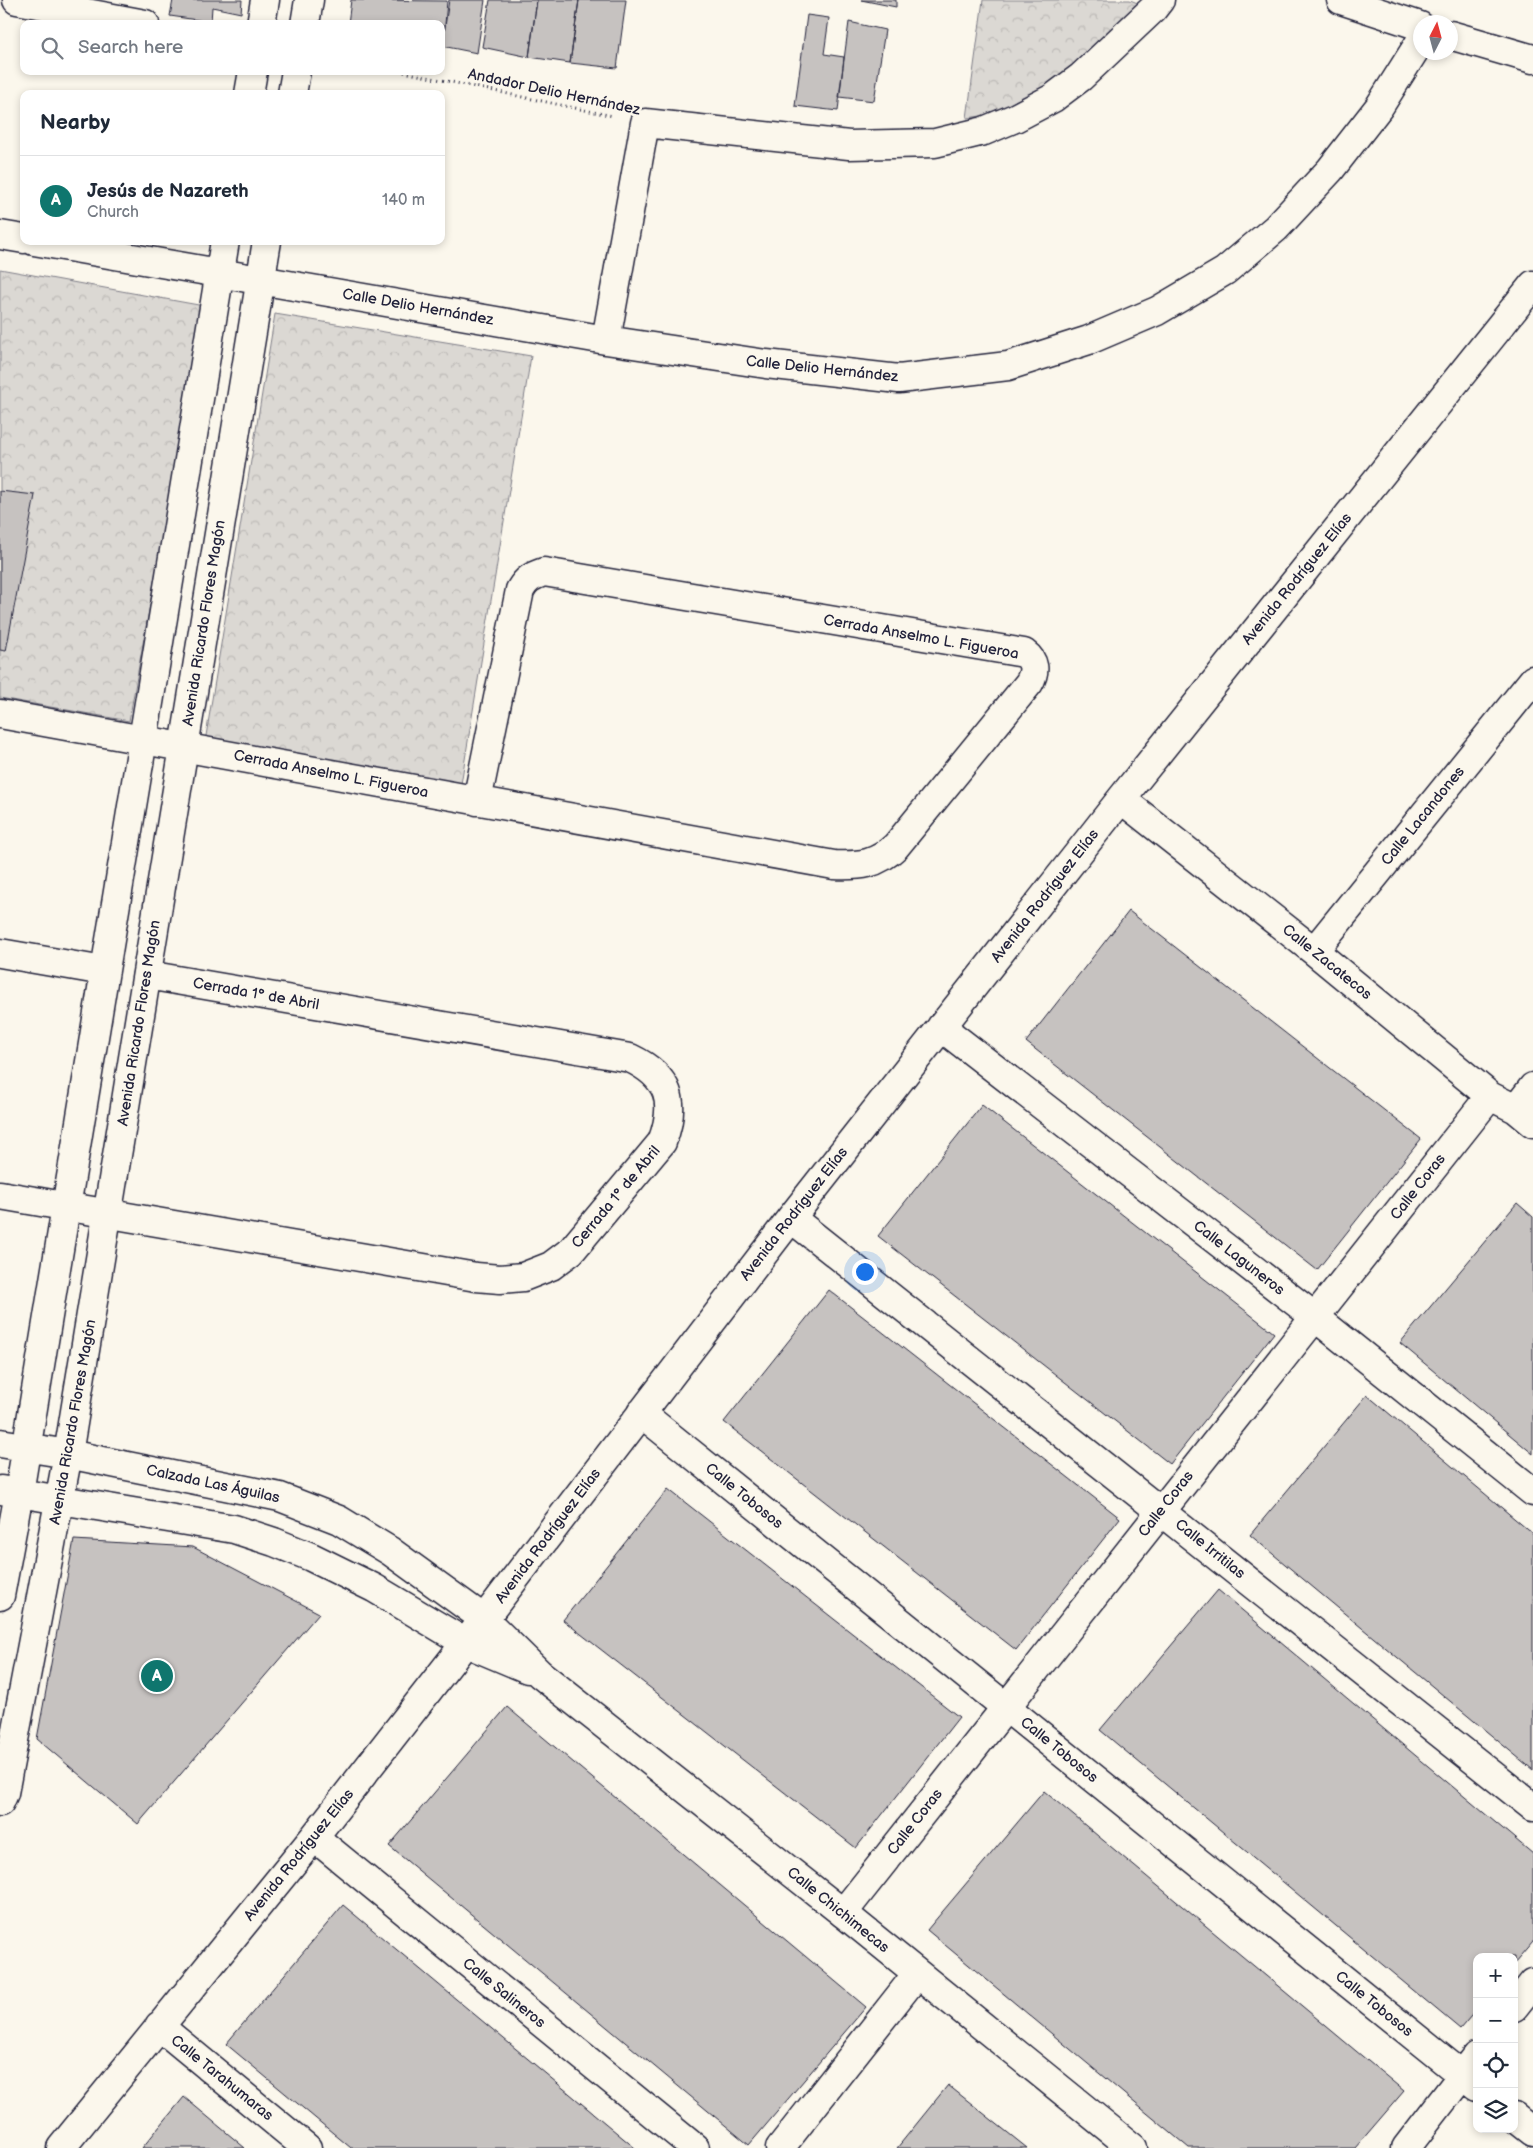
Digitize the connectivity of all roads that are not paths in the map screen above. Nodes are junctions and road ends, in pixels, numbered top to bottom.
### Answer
1 (17, 0) edge
2 (265, 0) edge
3 (309, 0) edge
4 (1160, 0) edge
5 (1341, 0) edge
6 (124, 20) edge
7 (262, 20) edge
8 (306, 20) edge
9 (1413, 24) edge
10 (1458, 37) edge
11 (1413, 53) edge
12 (1533, 59) edge
13 (252, 75) edge
14 (295, 75) edge
15 (250, 90) edge
16 (293, 90) edge
17 (0, 235) edge
18 (20, 238) edge
19 (57, 245) edge
20 (224, 245) edge
21 (266, 245) edge
22 (220, 273) junction
23 (260, 280) junction
24 (1533, 284) edge
25 (606, 340) junction
26 (1533, 680) edge
27 (0, 714) edge
28 (142, 740) junction
29 (184, 747) junction
30 (1121, 799) junction
31 (477, 801) junction
32 (1314, 951) junction
33 (0, 953) edge
34 (104, 971) junction
35 (147, 975) junction
36 (941, 1027) junction
37 (1533, 1088) edge
38 (1490, 1096) junction
39 (1524, 1116) edge
40 (0, 1195) edge
41 (65, 1207) junction
42 (108, 1214) junction
43 (791, 1218) junction
44 (1315, 1317) junction
45 (641, 1414) junction
46 (13, 1445) edge
47 (68, 1454) junction
48 (9, 1492) edge
49 (1533, 1492) edge
50 (60, 1500) junction
51 (1162, 1510) junction
52 (0, 1596) edge
53 (484, 1619) junction
54 (466, 1643) junction
55 (540, 1674) junction
56 (1006, 1707) junction
57 (0, 1802) edge
58 (1533, 1807) edge
59 (314, 1838) junction
60 (843, 1913) junction
61 (917, 1974) junction
62 (1533, 1983) edge
63 (1518, 2002) edge
64 (159, 2026) junction
65 (1472, 2073) edge
66 (1518, 2120) edge
67 (1533, 2132) edge
68 (61, 2148) edge
69 (307, 2148) edge
70 (694, 2148) edge
71 (780, 2148) edge
72 (1133, 2148) edge
73 (1406, 2148) edge

1 - 6 street
2 - 7 street
3 - 8 street
4 - 25 street
5 - 9 street
10 - 12 street
11 - 25 street, Calle Delio Hernández
13 - 15 street
14 - 16 street
17 - 18 street
19 - 22 street, Calle Delio Hernández
20 - 22 street
21 - 23 street, Avenida Ricardo Flores Magón
22 - 23 street, Calle Delio Hernández
22 - 28 street
23 - 25 street, Calle Delio Hernández
23 - 29 street, Avenida Ricardo Flores Magón
24 - 30 street, Avenida Rodríguez Elías
26 - 32 street, Calle Lacandones
27 - 28 street, Cerrada Anselmo L. Figueroa
28 - 29 street, Cerrada Anselmo L. Figueroa
28 - 34 street
29 - 31 street, Cerrada Anselmo L. Figueroa
29 - 35 street, Avenida Ricardo Flores Magón
30 - 32 street, Calle Zacatecos
30 - 36 street, Avenida Rodríguez Elías
31 - 31 street, Cerrada Anselmo L. Figueroa
32 - 38 street, Calle Zacatecos
33 - 34 street
34 - 41 street
35 - 42 street, Avenida Ricardo Flores Magón
35 - 42 street, Cerrada 1° de Abril
36 - 43 street, Avenida Rodríguez Elías
36 - 44 street, Calle Laguneros
37 - 39 street
38 - 39 street, Calle Zacatecos
38 - 44 street, Calle Coras
40 - 41 street, Cerrada 1° de Abril
41 - 42 street, Cerrada 1° de Abril
41 - 46 street
42 - 47 street, Avenida Ricardo Flores Magón
43 - 45 street, Avenida Rodríguez Elías
43 - 51 street, Calle Irritilas
44 - 49 street, Calle Laguneros
44 - 51 street, Calle Coras
45 - 53 street, Avenida Rodríguez Elías
45 - 56 street, Calle Tobosos
46 - 47 street, Calzada Las Águilas
46 - 48 street
47 - 50 street, Avenida Ricardo Flores Magón
47 - 53 street, Calzada Las Águilas
48 - 50 street
48 - 52 street
50 - 54 street
50 - 57 street, Avenida Ricardo Flores Magón
51 - 56 street, Calle Coras
51 - 58 street, Calle Irritilas
53 - 54 street, Avenida Rodríguez Elías
53 - 55 street, Calle Chichimecas
54 - 55 street, Calle Chichimecas
54 - 59 street, Avenida Rodríguez Elías
55 - 60 street, Calle Chichimecas
56 - 60 street, Calle Coras
56 - 65 street, Calle Tobosos
59 - 64 street, Avenida Rodríguez Elías
59 - 70 street, Calle Salineros
60 - 61 street, Calle Chichimecas
61 - 71 street
61 - 72 street, Calle Chichimecas
62 - 63 street
64 - 68 street, Avenida Rodríguez Elías
64 - 69 street, Calle Tarahumaras
65 - 73 street
66 - 67 street

